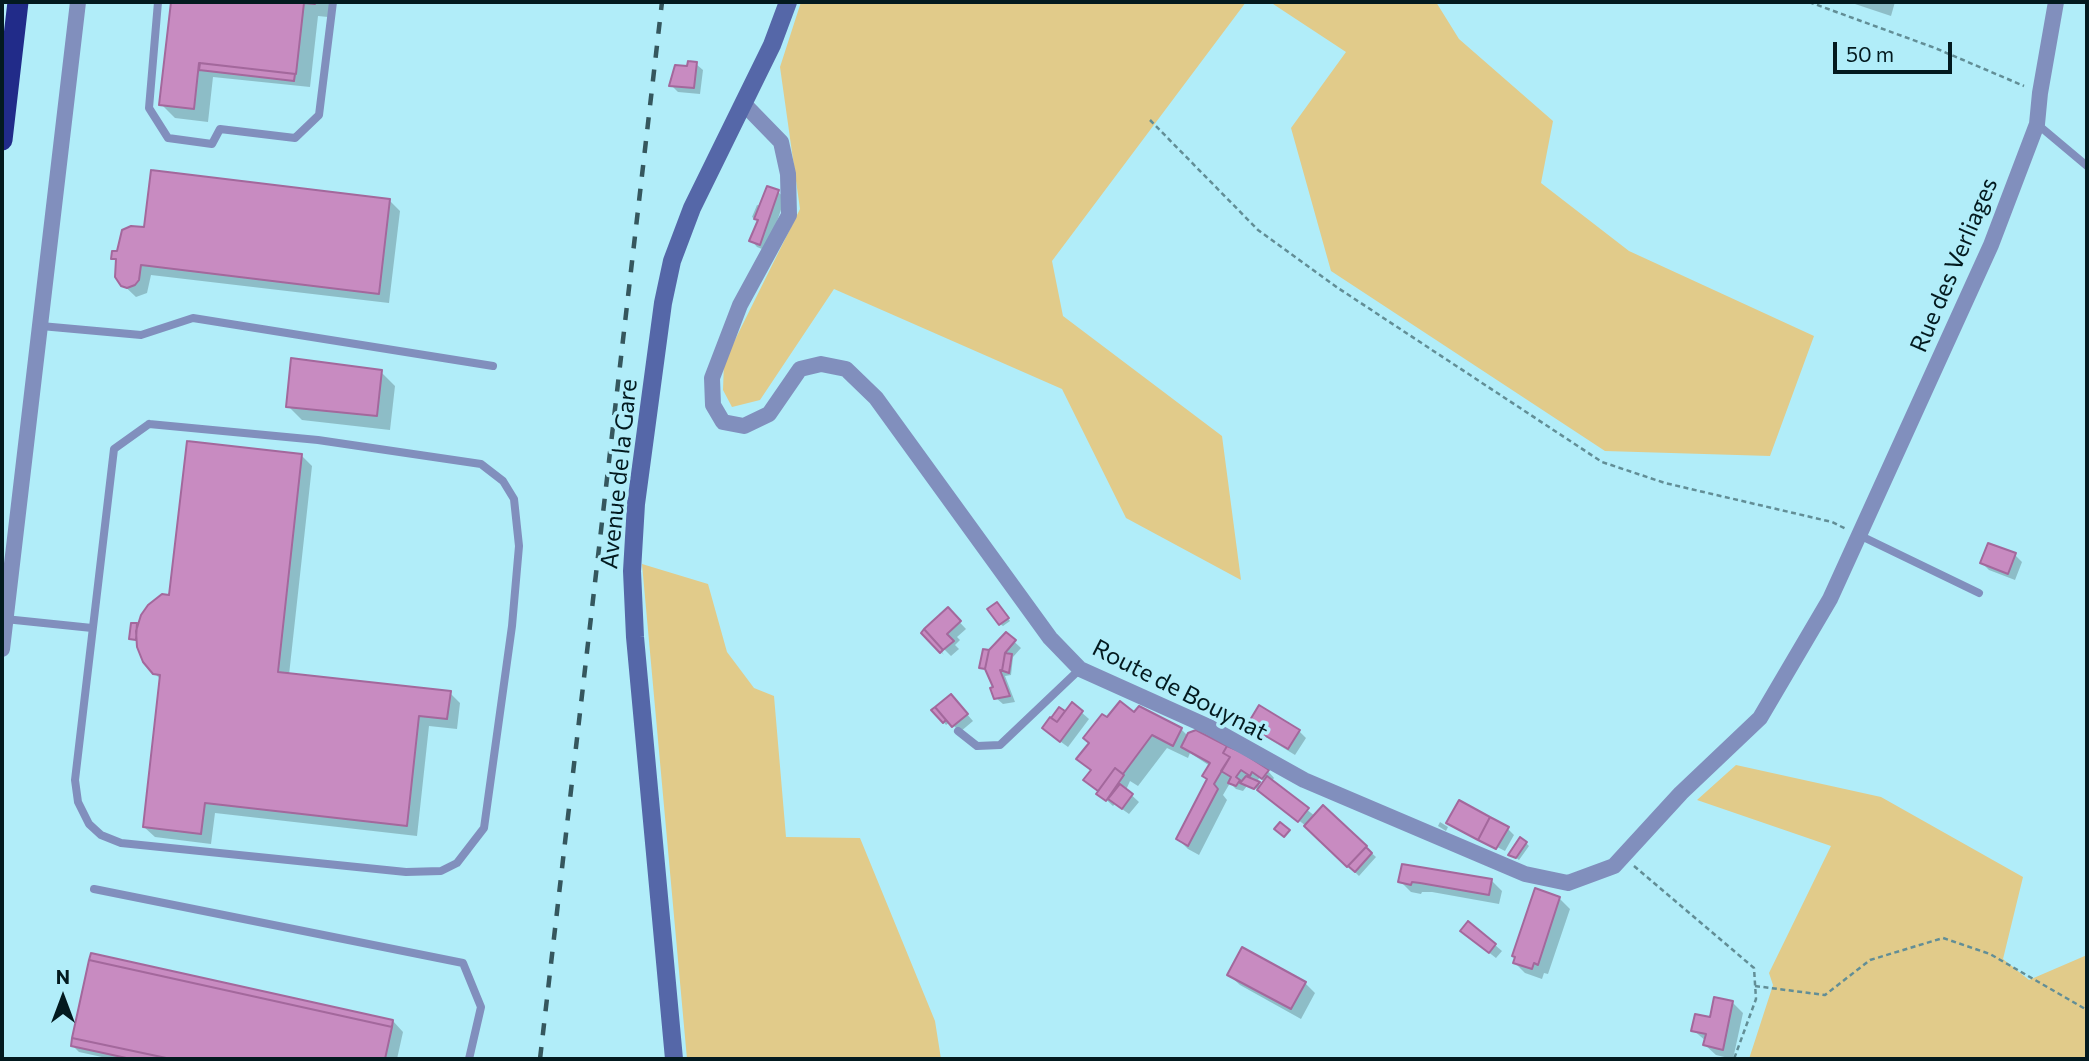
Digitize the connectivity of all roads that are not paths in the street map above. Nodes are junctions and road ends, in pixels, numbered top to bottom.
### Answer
1 (18, 2) edge
2 (78, 2) edge
3 (158, 2) edge
4 (333, 2) edge
5 (788, 2) edge
6 (2056, 2) edge
7 (744, 104) junction
8 (2037, 124) junction
9 (2, 140) edge
10 (2087, 166) edge
11 (41, 326) junction
12 (493, 366) dead end
13 (1859, 535) junction
14 (1979, 593) dead end
15 (5, 619) junction
16 (92, 628) junction
17 (2, 649) edge
18 (1080, 669) junction
19 (958, 731) dead end
20 (94, 889) dead end
21 (468, 1059) edge
22 (674, 1059) edge

1 - 9 highway
2 - 11 street
3 - 4 lane
5 - 7 street, Avenue de la Gare
6 - 8 street, Rue des Verliages
7 - 18 street, Route de Bouynat
7 - 22 street, Avenue de la Gare
8 - 10 lane
8 - 13 street, Rue des Verliages
11 - 12 lane
11 - 15 street
13 - 14 lane
13 - 18 street, Route de Bouynat
15 - 16 lane
15 - 17 street
16 - 16 lane
18 - 19 lane
20 - 21 lane

